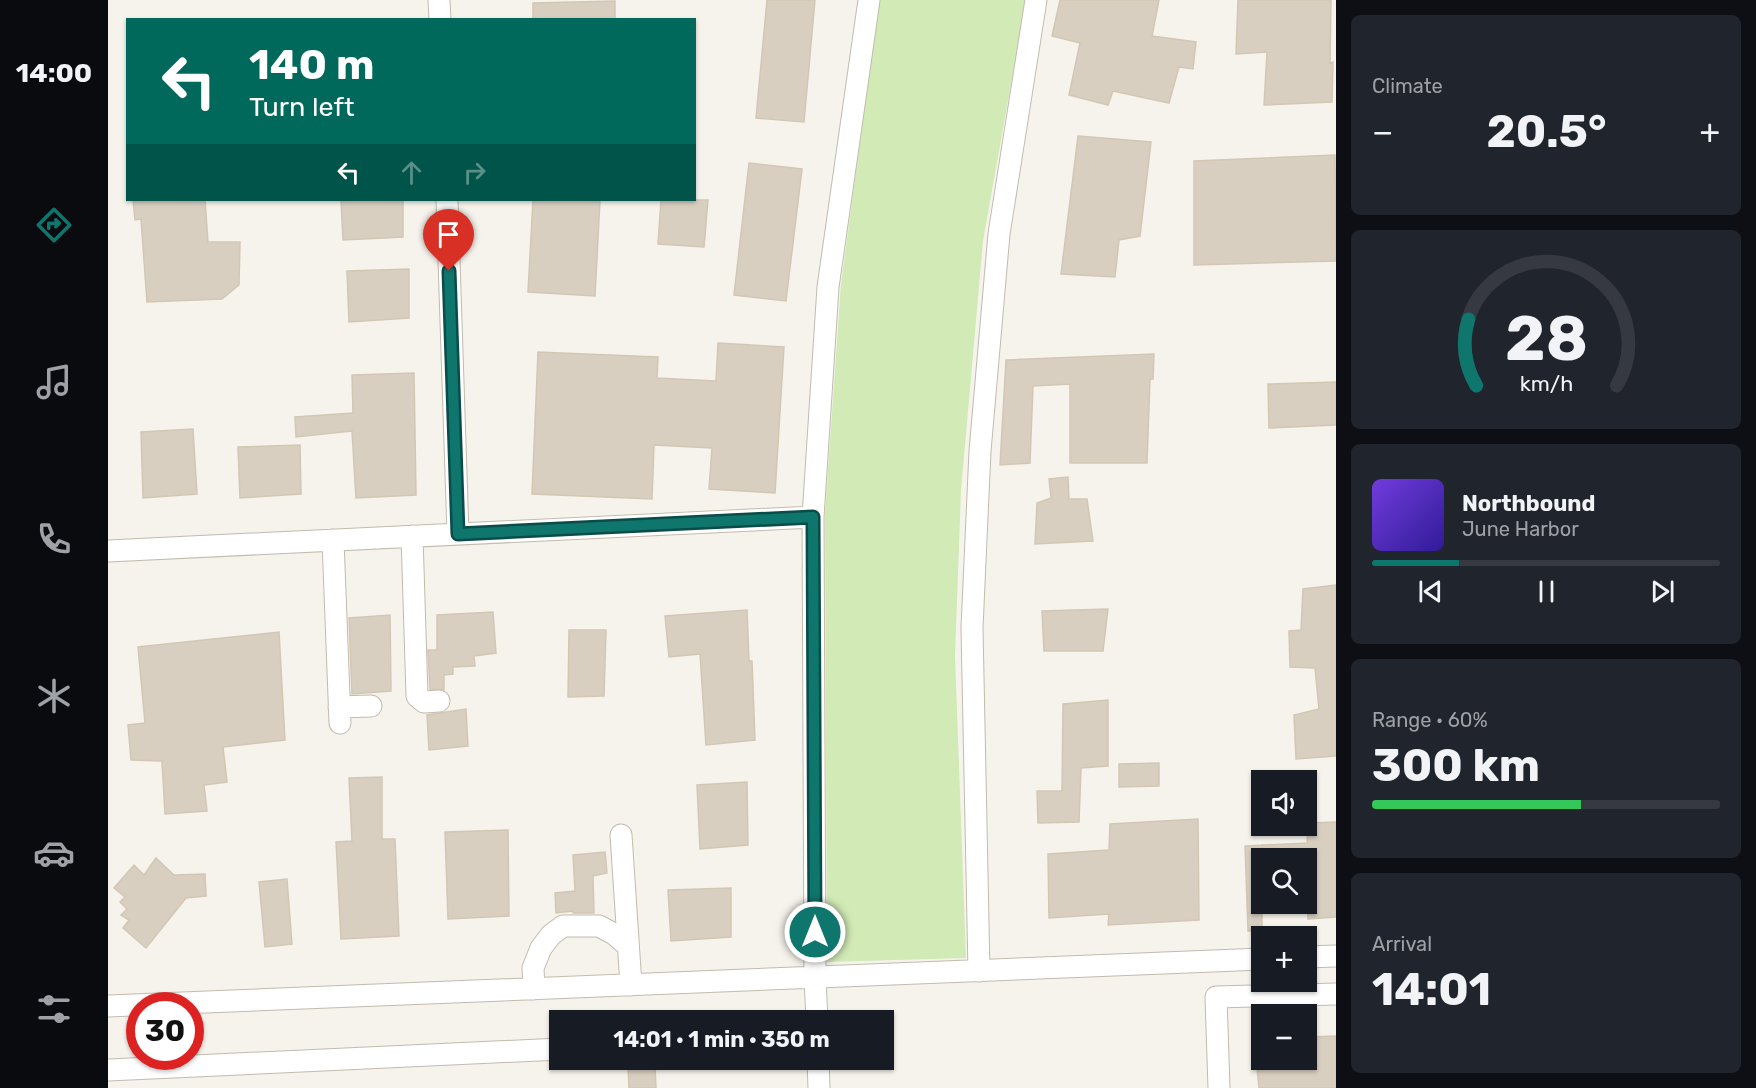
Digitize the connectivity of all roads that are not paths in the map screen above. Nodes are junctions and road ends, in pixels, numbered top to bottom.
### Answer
1 (440, 0) edge
2 (869, 0) edge
3 (1036, 0) edge
4 (440, 18) edge
5 (447, 201) edge
6 (813, 517) junction
7 (458, 534) junction
8 (412, 536) junction
9 (333, 540) junction
10 (108, 551) edge
11 (439, 701) dead end
12 (371, 706) dead end
13 (621, 835) dead end
14 (628, 946) junction
15 (1336, 956) edge
16 (1317, 957) edge
17 (1251, 959) edge
18 (979, 971) junction
19 (815, 978) junction
20 (631, 985) junction
21 (534, 989) junction
22 (1336, 994) edge
23 (108, 1006) edge
24 (817, 1010) edge
25 (549, 1050) edge
26 (108, 1070) edge
27 (818, 1070) edge
28 (819, 1088) edge
29 (1219, 1088) edge

1 - 4 street
2 - 6 street
3 - 18 street
5 - 7 street
6 - 7 street
6 - 19 street
7 - 8 street
8 - 9 street
8 - 11 street
9 - 10 street
9 - 12 street
13 - 14 street
14 - 20 street
14 - 21 street
15 - 16 street
17 - 18 street
18 - 19 street
19 - 20 street
19 - 24 street
20 - 21 street
21 - 23 street
22 - 29 street
25 - 26 street
27 - 28 street

